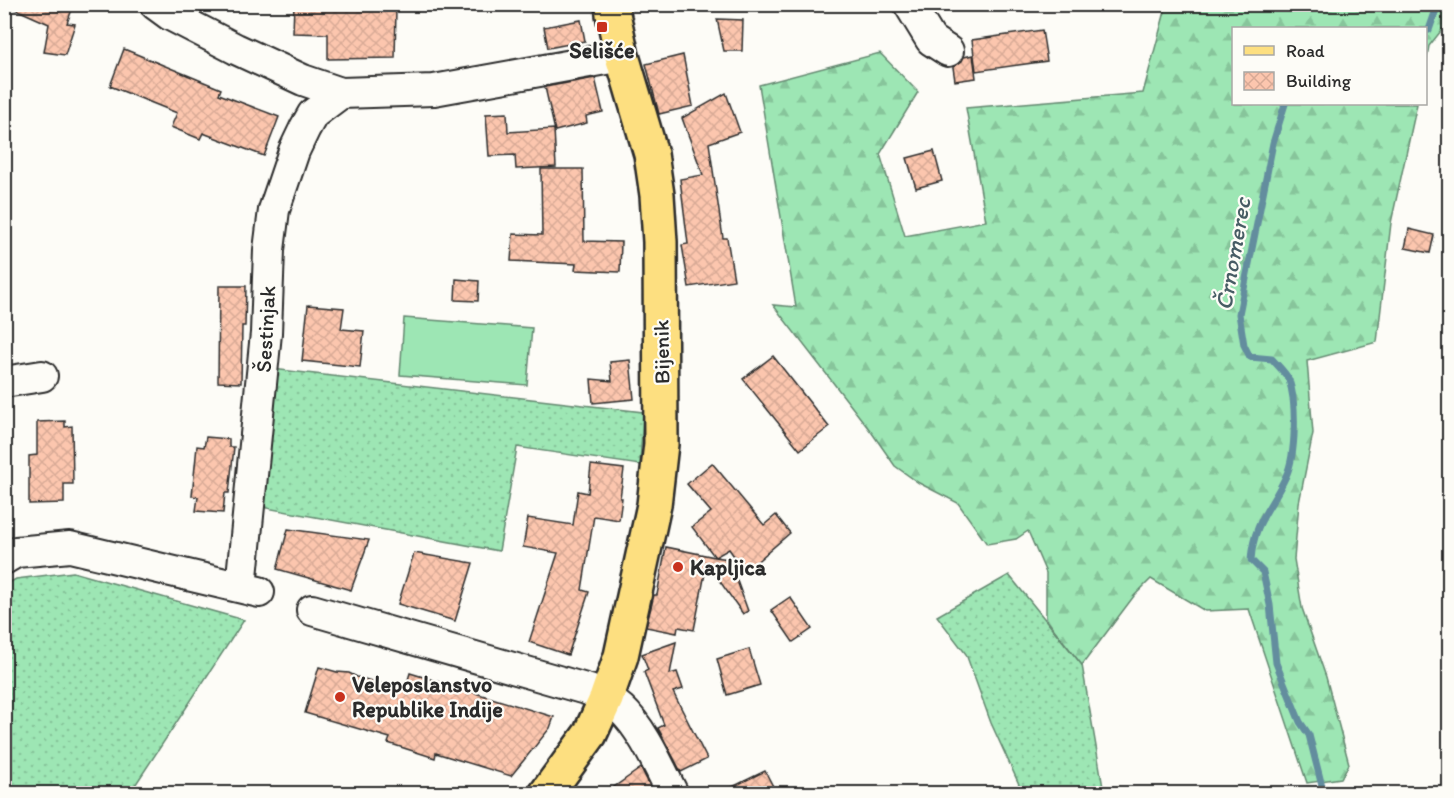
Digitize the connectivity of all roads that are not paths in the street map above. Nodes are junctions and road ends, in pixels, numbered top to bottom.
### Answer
1 (155, 4) edge
2 (612, 4) edge
3 (909, 4) edge
4 (948, 51) dead end
5 (622, 56) junction
6 (341, 93) junction
7 (42, 376) dead end
8 (4, 382) edge
9 (4, 559) edge
10 (312, 610) dead end
11 (606, 699) junction
12 (546, 794) edge
13 (673, 794) edge

1 - 6 street
2 - 5 main road, Bijenik
3 - 4 street
5 - 6 street
5 - 11 main road, Bijenik
6 - 9 street, Šestinjak
7 - 8 street
10 - 11 street
11 - 12 main road, Bijenik
11 - 13 street

